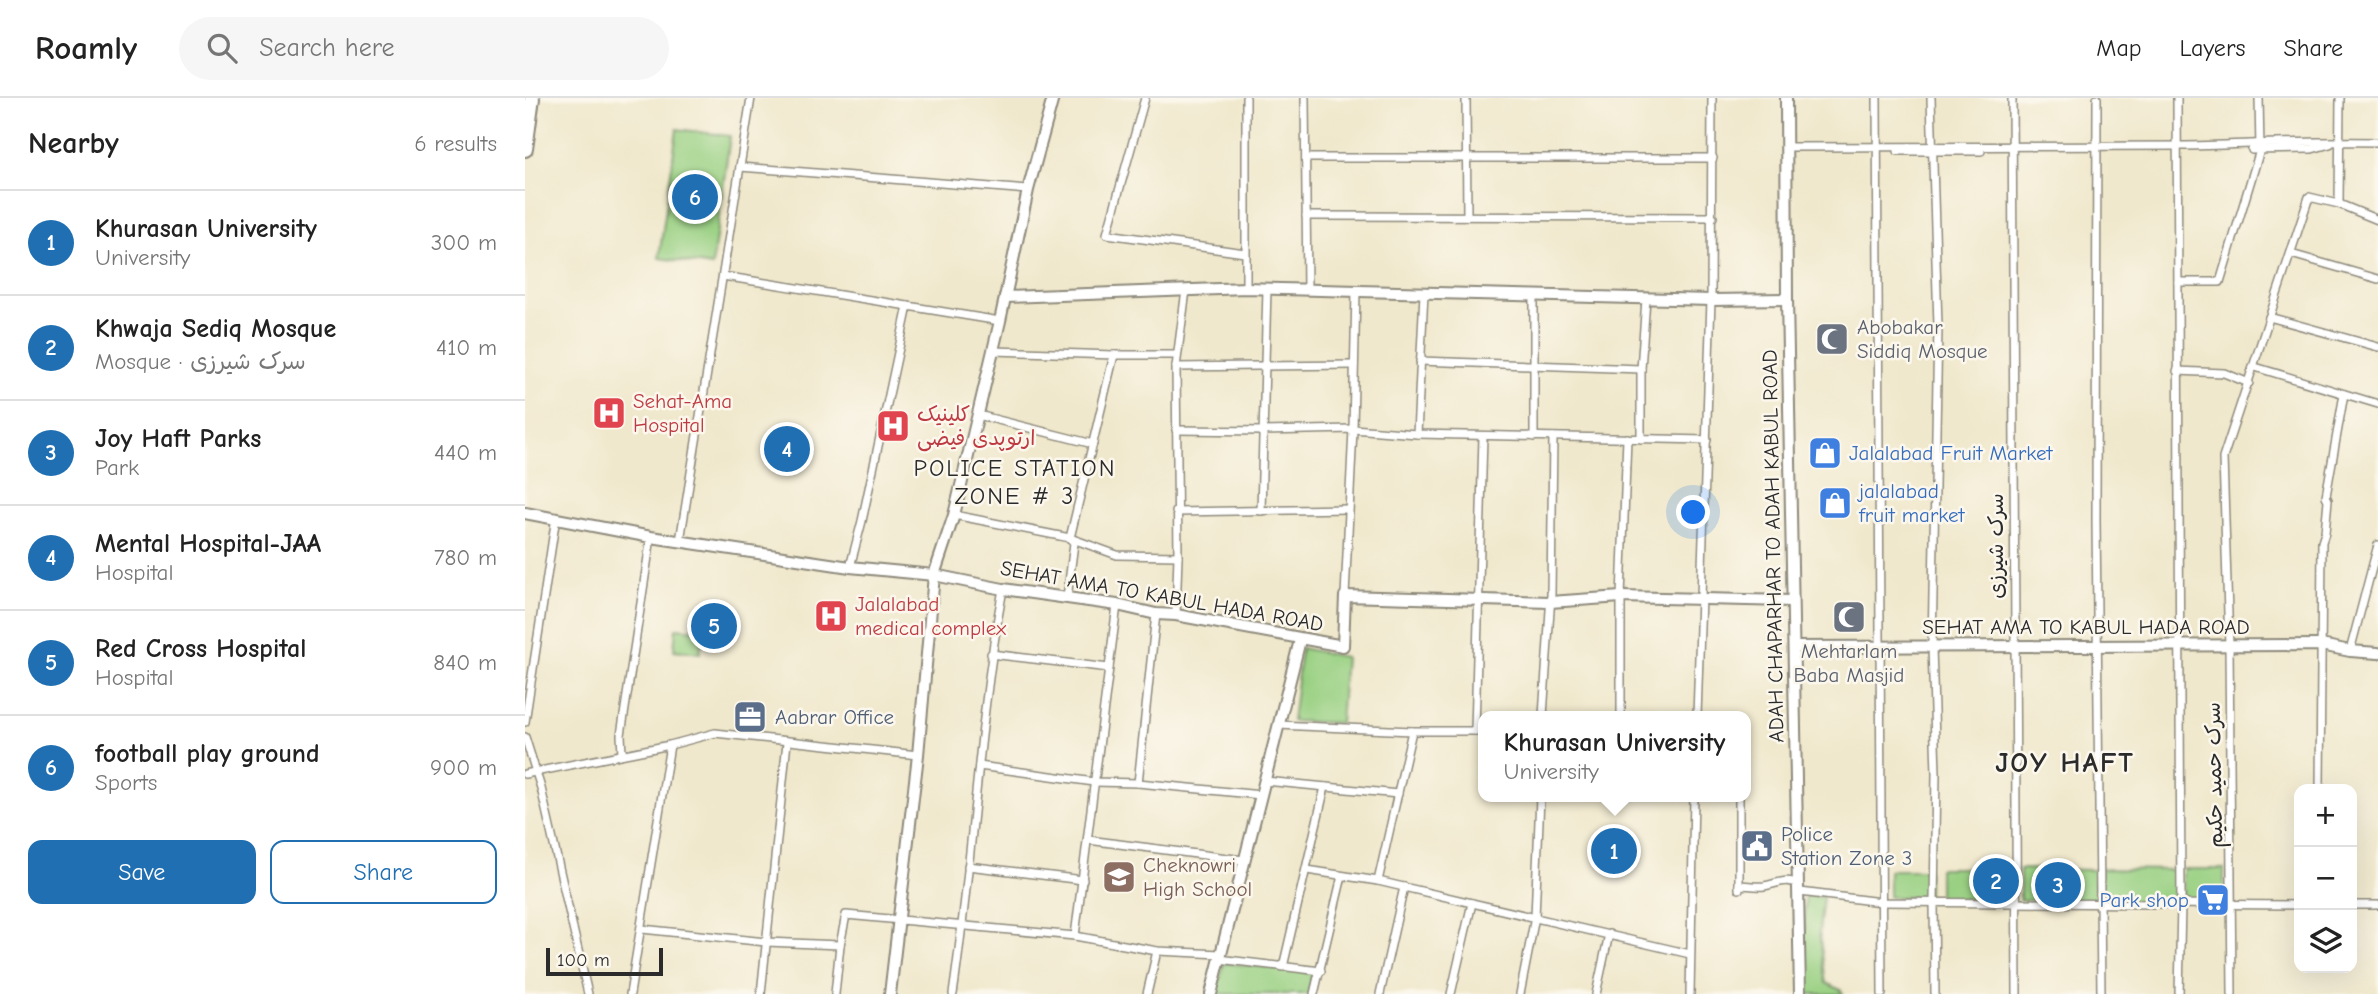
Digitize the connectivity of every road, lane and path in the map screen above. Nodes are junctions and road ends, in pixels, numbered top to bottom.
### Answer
1 (532, 98) edge
2 (751, 98) edge
3 (1053, 98) edge
4 (1145, 98) edge
5 (1246, 98) edge
6 (1305, 98) edge
7 (1466, 98) edge
8 (1712, 98) edge
9 (1786, 98) edge
10 (1877, 98) edge
11 (1931, 98) edge
12 (2012, 98) edge
13 (2097, 98) edge
14 (2177, 98) edge
15 (2259, 98) edge
16 (2340, 98) edge
17 (2341, 141) junction
18 (2378, 142) edge
19 (2097, 147) junction
20 (1877, 148) junction
21 (1932, 148) junction
22 (2012, 148) junction
23 (2177, 148) junction
24 (2260, 148) junction
25 (525, 149) edge
26 (1786, 149) junction
27 (1306, 158) junction
28 (1467, 158) junction
29 (1713, 158) junction
30 (740, 167) junction
31 (1028, 190) junction
32 (2339, 204) junction
33 (1306, 216) junction
34 (1467, 216) junction
35 (1713, 217) junction
36 (2378, 220) edge
37 (1245, 253) junction
38 (2291, 254) junction
39 (723, 276) junction
40 (2378, 279) edge
41 (2178, 282) junction
42 (1246, 288) junction
43 (1268, 289) junction
44 (1187, 290) junction
45 (1307, 290) junction
46 (1356, 291) junction
47 (1424, 293) junction
48 (1534, 296) junction
49 (1006, 297) junction
50 (1646, 299) junction
51 (1787, 299) junction
52 (1711, 300) junction
53 (908, 306) junction
54 (2269, 317) junction
55 (1000, 321) junction
56 (2378, 347) edge
57 (993, 351) junction
58 (1114, 355) junction
59 (1177, 355) junction
60 (1420, 361) junction
61 (1354, 365) junction
62 (1534, 365) junction
63 (1177, 367) junction
64 (2255, 367) junction
65 (1264, 368) junction
66 (1641, 369) junction
67 (2177, 371) junction
68 (2249, 383) junction
69 (2344, 394) junction
70 (2378, 404) edge
71 (978, 415) junction
72 (1353, 429) junction
73 (1176, 430) junction
74 (1263, 431) junction
75 (1417, 434) junction
76 (1483, 436) junction
77 (1534, 437) junction
78 (1553, 437) junction
79 (1627, 438) junction
80 (1641, 439) junction
81 (1707, 440) junction
82 (1093, 444) junction
83 (1348, 509) junction
84 (1261, 511) junction
85 (1176, 512) junction
86 (525, 513) edge
87 (954, 515) junction
88 (556, 517) junction
89 (651, 537) junction
90 (1070, 538) junction
91 (680, 541) junction
92 (2378, 547) edge
93 (1178, 556) junction
94 (850, 567) junction
95 (934, 575) junction
96 (1003, 589) junction
97 (1345, 596) junction
98 (1621, 597) junction
99 (1067, 598) junction
100 (1701, 599) junction
101 (1478, 600) junction
102 (1550, 601) junction
103 (1792, 601) junction
104 (1117, 605) junction
105 (1156, 614) junction
106 (1176, 615) junction
107 (1300, 640) junction
108 (2097, 645) junction
109 (2180, 645) junction
110 (2229, 645) junction
111 (2321, 645) junction
112 (1794, 647) junction
113 (1880, 647) junction
114 (1932, 647) junction
115 (2014, 647) junction
116 (2350, 651) junction
117 (2378, 653) edge
118 (991, 654) junction
119 (1109, 668) junction
120 (1479, 711) edge
121 (1543, 711) edge
122 (1621, 711) edge
123 (1697, 711) edge
124 (525, 722) edge
125 (1279, 725) junction
126 (1412, 731) junction
127 (1478, 731) edge
128 (525, 737) edge
129 (787, 742) junction
130 (670, 745) junction
131 (622, 754) junction
132 (918, 755) junction
133 (979, 766) junction
134 (535, 772) junction
135 (525, 774) edge
136 (1265, 781) junction
137 (1094, 782) junction
138 (1138, 783) junction
139 (2320, 784) edge
140 (1325, 787) junction
141 (1398, 794) junction
142 (1261, 795) junction
143 (1540, 802) edge
144 (1694, 802) edge
145 (1739, 802) edge
146 (1088, 839) junction
147 (1243, 860) junction
148 (968, 866) junction
149 (1307, 870) junction
150 (1342, 876) junction
151 (1083, 880) junction
152 (1378, 881) junction
153 (1404, 887) junction
154 (1800, 889) junction
155 (1881, 902) junction
156 (1934, 902) junction
157 (1472, 903) junction
158 (2101, 904) junction
159 (2016, 905) junction
160 (2181, 905) junction
161 (2233, 905) junction
162 (2294, 905) edge
163 (2357, 905) edge
164 (2378, 905) edge
165 (1535, 917) junction
166 (897, 919) junction
167 (963, 926) junction
168 (642, 929) junction
169 (1609, 934) junction
170 (1075, 936) junction
171 (766, 942) junction
172 (839, 945) junction
173 (1157, 951) junction
174 (1690, 954) junction
175 (1220, 957) junction
176 (1283, 967) junction
177 (1321, 971) junction
178 (588, 994) edge
179 (630, 994) edge
180 (761, 994) edge
181 (835, 994) edge
182 (890, 994) edge
183 (953, 994) edge
184 (1147, 994) edge
185 (1211, 994) edge
186 (1314, 994) edge
187 (1380, 994) edge
188 (1451, 994) edge
189 (1520, 994) edge
190 (1596, 994) edge
191 (1690, 994) edge
192 (1800, 994) edge
193 (1882, 994) edge
194 (1935, 994) edge
195 (2017, 994) edge
196 (2101, 994) edge
197 (2179, 994) edge
198 (2232, 994) edge

1 - 25 highway
2 - 30 street
3 - 31 main road
4 - 37 street
5 - 37 street
6 - 27 street
7 - 28 street
8 - 29 street
9 - 26 main road, ADAH CHAPARHAR TO ADAH KABUL ROAD
10 - 20 street
11 - 21 street
12 - 22 street, سرک شیرزی
13 - 19 street
14 - 23 street
15 - 24 street
16 - 17 street
17 - 18 street
17 - 24 street
17 - 32 street
19 - 22 street
19 - 23 street
19 - 108 street
20 - 21 street
20 - 26 street
20 - 113 street
21 - 22 street
21 - 114 street
22 - 115 street, سرک شیرزی
23 - 24 street
23 - 41 street
24 - 41 street
26 - 51 main road, ADAH CHAPARHAR TO ADAH KABUL ROAD
27 - 28 street
27 - 33 street
28 - 29 street
28 - 34 street
29 - 35 street
30 - 31 street
30 - 39 street
31 - 49 main road
32 - 36 street
32 - 38 street, سرک حمید حکیم
33 - 34 street
33 - 45 street
34 - 35 street
35 - 52 street
37 - 42 street
38 - 40 street
38 - 54 street, سرک حمید حکیم
39 - 53 street
39 - 91 street
41 - 67 street
42 - 43 main road
42 - 44 main road
43 - 45 main road
43 - 65 street
44 - 49 main road
44 - 59 street
45 - 46 main road
46 - 47 main road
46 - 61 street
47 - 48 main road
47 - 60 street
48 - 50 main road
48 - 62 street
49 - 55 main road
50 - 52 main road
50 - 66 street
51 - 52 main road
51 - 103 main road, ADAH CHAPARHAR TO ADAH KABUL ROAD
52 - 81 street
53 - 55 street
53 - 94 street
54 - 56 street
54 - 64 street, سرک حمید حکیم
55 - 57 main road
57 - 58 street
57 - 71 main road
58 - 59 street
58 - 82 street
59 - 63 street
60 - 62 street
60 - 75 street
61 - 65 street
61 - 72 street
62 - 66 street
62 - 77 street
63 - 65 street
63 - 73 street
64 - 68 street, سرک حمید حکیم
64 - 69 street
65 - 74 street
66 - 80 street
67 - 68 street
67 - 109 street
68 - 110 street, سرک حمید حکیم
69 - 70 street
69 - 111 street
71 - 82 street
71 - 87 main road
72 - 74 street
72 - 75 street
72 - 83 street
73 - 74 street
73 - 85 street
74 - 84 street
75 - 76 street
76 - 77 street
76 - 101 street
77 - 78 street
78 - 79 street
78 - 102 street
79 - 80 street
79 - 98 street
80 - 81 street
81 - 100 street
82 - 90 street
83 - 84 street
83 - 97 street
84 - 85 street
85 - 93 street
86 - 88 main road, SEHAT AMA TO KABUL HADA ROAD
87 - 90 street
87 - 95 main road
88 - 89 main road, SEHAT AMA TO KABUL HADA ROAD
88 - 124 street
89 - 91 main road, SEHAT AMA TO KABUL HADA ROAD
89 - 131 street
90 - 93 street
90 - 99 street
91 - 94 main road, SEHAT AMA TO KABUL HADA ROAD
92 - 116 street
93 - 106 street
94 - 95 main road, SEHAT AMA TO KABUL HADA ROAD
95 - 96 main road, SEHAT AMA TO KABUL HADA ROAD
95 - 132 main road
96 - 99 main road, SEHAT AMA TO KABUL HADA ROAD
96 - 118 street
97 - 101 main road, SEHAT AMA TO KABUL HADA ROAD
97 - 107 main road, SEHAT AMA TO KABUL HADA ROAD
98 - 100 main road, SEHAT AMA TO KABUL HADA ROAD
98 - 102 main road, SEHAT AMA TO KABUL HADA ROAD
98 - 122 street
99 - 104 main road, SEHAT AMA TO KABUL HADA ROAD
100 - 103 main road, SEHAT AMA TO KABUL HADA ROAD
100 - 123 street
101 - 102 main road, SEHAT AMA TO KABUL HADA ROAD
101 - 120 street
102 - 121 street
103 - 112 main road, ADAH CHAPARHAR TO ADAH KABUL ROAD
104 - 105 main road, SEHAT AMA TO KABUL HADA ROAD
104 - 119 street
105 - 106 main road, SEHAT AMA TO KABUL HADA ROAD
105 - 138 street
106 - 107 main road, SEHAT AMA TO KABUL HADA ROAD
107 - 125 main road
108 - 109 main road, SEHAT AMA TO KABUL HADA ROAD
108 - 115 main road, SEHAT AMA TO KABUL HADA ROAD
108 - 158 street
109 - 110 main road, SEHAT AMA TO KABUL HADA ROAD
109 - 160 street
110 - 111 main road, SEHAT AMA TO KABUL HADA ROAD
110 - 161 street, سرک حمید حکیم
111 - 116 main road, SEHAT AMA TO KABUL HADA ROAD
111 - 139 street
112 - 113 main road, SEHAT AMA TO KABUL HADA ROAD
112 - 154 main road, ADAH CHAPARHAR TO ADAH KABUL ROAD
113 - 114 main road, SEHAT AMA TO KABUL HADA ROAD
113 - 155 street
114 - 115 main road, SEHAT AMA TO KABUL HADA ROAD
114 - 156 street
115 - 159 street, سرک شیرزی
116 - 117 main road, SEHAT AMA TO KABUL HADA ROAD
118 - 119 street
118 - 133 street
119 - 137 street
125 - 126 street
125 - 136 main road
126 - 127 street
126 - 141 street
128 - 134 street
129 - 130 street
129 - 132 street
129 - 171 street
130 - 131 street
130 - 168 street
131 - 134 street
132 - 166 main road
133 - 137 street
133 - 148 street
134 - 135 street
134 - 178 street
136 - 140 street
136 - 142 main road
137 - 138 street
137 - 146 street
138 - 142 street
140 - 141 street
140 - 149 street
141 - 152 street
142 - 147 main road
143 - 165 street
144 - 174 street
145 - 154 street
146 - 147 street
146 - 151 street
147 - 175 main road
148 - 151 street
148 - 167 street
149 - 150 street
149 - 176 street
150 - 152 street
150 - 177 street
151 - 170 street
152 - 153 street
153 - 157 street
153 - 187 street
154 - 155 street
154 - 192 main road, ADAH CHAPARHAR TO ADAH KABUL ROAD
155 - 156 street
155 - 193 street
156 - 159 street
156 - 194 street
157 - 165 street
157 - 188 street
158 - 159 street
158 - 160 street
158 - 196 street
159 - 195 street, سرک شیرزی
160 - 161 street
160 - 197 street
161 - 162 street
161 - 198 street, سرک حمید حکیم
163 - 164 street
165 - 169 street
165 - 189 street
166 - 167 street
166 - 172 street
166 - 182 main road
167 - 170 street
167 - 183 street
168 - 171 street
168 - 179 street
169 - 174 street
169 - 190 street
170 - 173 street
171 - 172 street
171 - 180 street
172 - 181 street
173 - 175 street
173 - 184 street
174 - 191 street
175 - 176 street
175 - 185 main road
176 - 177 street
177 - 186 street

